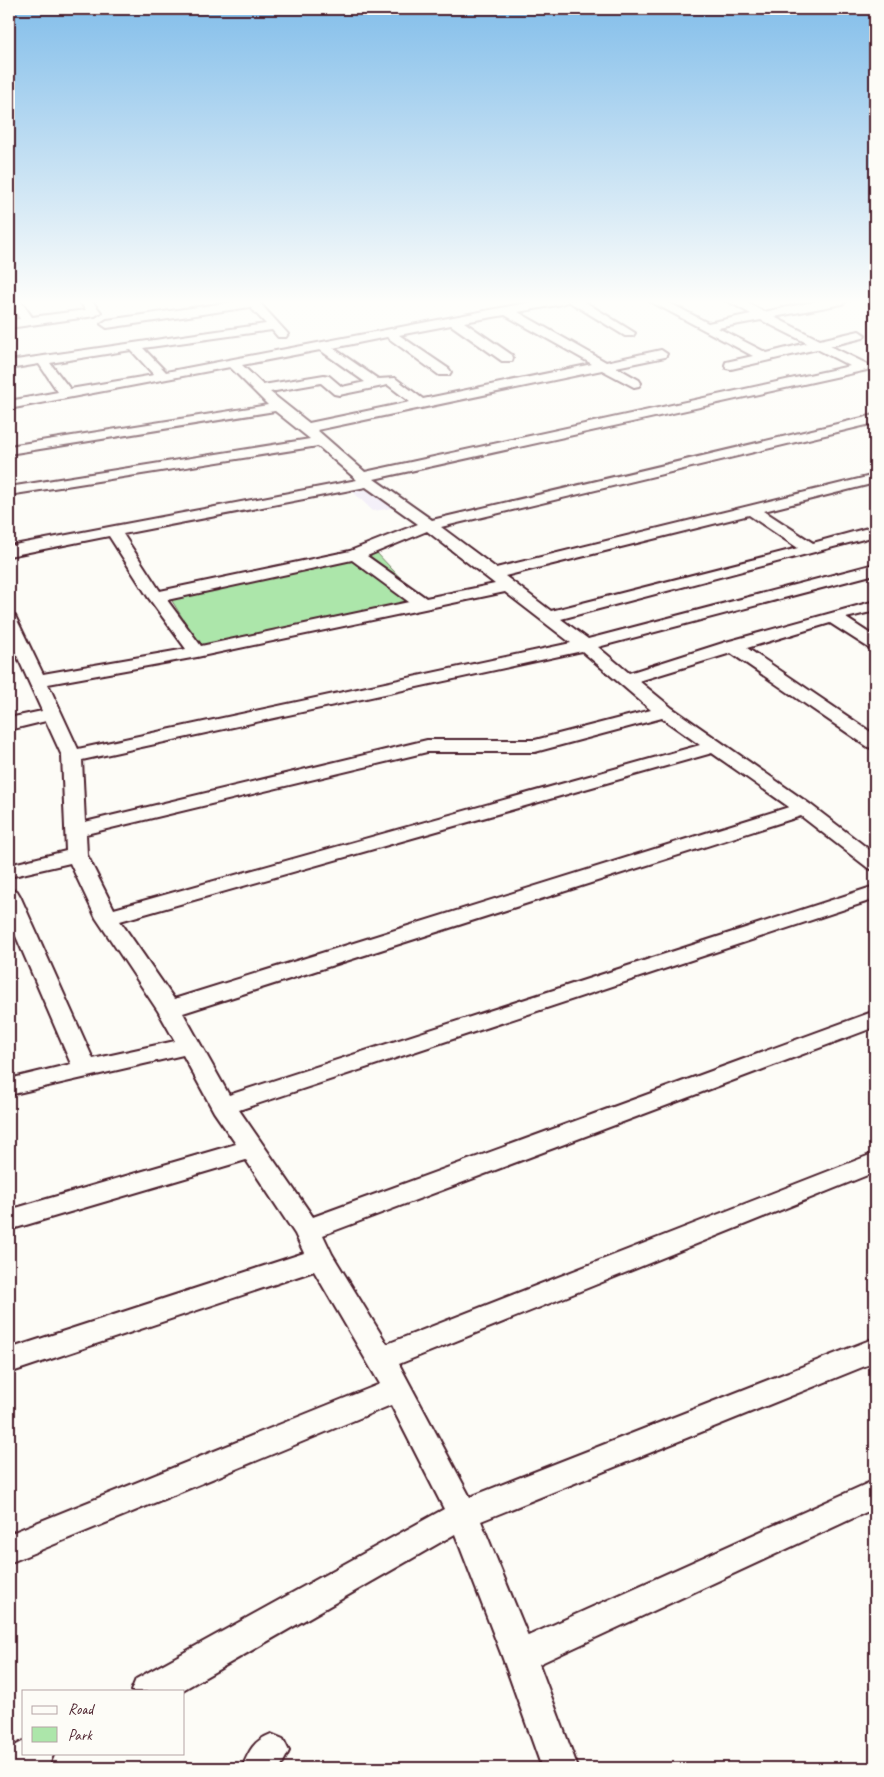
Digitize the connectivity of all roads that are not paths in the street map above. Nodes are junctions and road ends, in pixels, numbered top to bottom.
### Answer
1 (59, 383) edge
2 (130, 383) edge
3 (254, 383) edge
4 (299, 383) edge
5 (329, 383) edge
6 (375, 383) edge
7 (393, 383) edge
8 (451, 383) edge
9 (528, 383) edge
10 (791, 383) edge
11 (261, 389) junction
12 (339, 391) junction
13 (67, 394) junction
14 (473, 394) junction
15 (422, 404) junction
16 (9, 405) edge
17 (278, 407) junction
18 (370, 415) junction
19 (875, 419) edge
20 (306, 428) junction
21 (321, 441) junction
22 (9, 450) edge
23 (365, 479) junction
24 (875, 479) edge
25 (9, 492) edge
26 (750, 509) junction
27 (429, 525) junction
28 (875, 531) edge
29 (114, 532) junction
30 (811, 549) junction
31 (9, 552) edge
32 (355, 555) junction
33 (875, 569) edge
34 (493, 574) junction
35 (508, 586) junction
36 (156, 597) junction
37 (424, 605) junction
38 (875, 606) edge
39 (548, 617) junction
40 (832, 618) junction
41 (9, 620) edge
42 (875, 644) edge
43 (586, 645) junction
44 (732, 646) junction
45 (15, 650) edge
46 (197, 652) junction
47 (628, 679) junction
48 (36, 681) junction
49 (665, 712) junction
50 (51, 714) junction
51 (9, 724) edge
52 (875, 743) edge
53 (713, 747) junction
54 (72, 756) junction
55 (804, 809) junction
56 (76, 843) junction
57 (875, 864) edge
58 (9, 871) edge
59 (875, 892) edge
60 (9, 896) edge
61 (107, 918) junction
62 (169, 1009) junction
63 (875, 1019) edge
64 (190, 1045) junction
65 (86, 1070) junction
66 (9, 1087) edge
67 (223, 1106) junction
68 (251, 1150) junction
69 (875, 1162) edge
70 (9, 1220) edge
71 (307, 1230) junction
72 (320, 1258) junction
73 (875, 1350) edge
74 (381, 1360) junction
75 (9, 1361) edge
76 (397, 1390) junction
77 (875, 1492) edge
78 (463, 1514) junction
79 (9, 1549) edge
80 (519, 1656) junction
81 (150, 1690) edge
82 (35, 1754) edge
83 (10, 1768) edge
84 (560, 1768) edge

1 - 13 street
2 - 13 street
3 - 11 street
4 - 11 street
5 - 12 street
6 - 12 street
7 - 15 street
8 - 14 street
9 - 14 street
10 - 23 street
11 - 17 street
12 - 18 street
13 - 16 street
14 - 15 street
15 - 18 street
17 - 20 street
17 - 22 street
18 - 20 street
19 - 27 street
20 - 21 street
21 - 23 street
21 - 25 street
23 - 27 street
23 - 29 street
24 - 26 street
26 - 30 street
26 - 34 street
27 - 32 street
27 - 34 street
28 - 30 street
29 - 31 street
29 - 36 street
30 - 39 street
32 - 36 street
32 - 37 street
33 - 43 street
34 - 35 street
35 - 37 street
35 - 39 street
36 - 46 street
37 - 46 street
38 - 40 street
39 - 43 street
40 - 42 street
40 - 44 street
41 - 45 street
43 - 47 street
43 - 54 street
44 - 47 street
44 - 52 street
45 - 48 street
46 - 48 street
47 - 49 street
48 - 50 street
49 - 53 street
49 - 56 street
50 - 51 street
50 - 54 street
53 - 55 street
53 - 61 street
54 - 56 street
55 - 57 street
55 - 62 street
56 - 58 street
56 - 61 street
59 - 67 street
60 - 65 street
61 - 62 street
62 - 64 street
63 - 71 street
64 - 65 street
64 - 67 street
65 - 66 street
67 - 68 street
68 - 70 street
68 - 71 street
69 - 74 street
71 - 72 street
72 - 74 street
72 - 75 street
73 - 78 street
74 - 76 street
76 - 78 street
76 - 79 street
77 - 80 street
78 - 80 street
78 - 81 street
80 - 84 street
82 - 83 street

